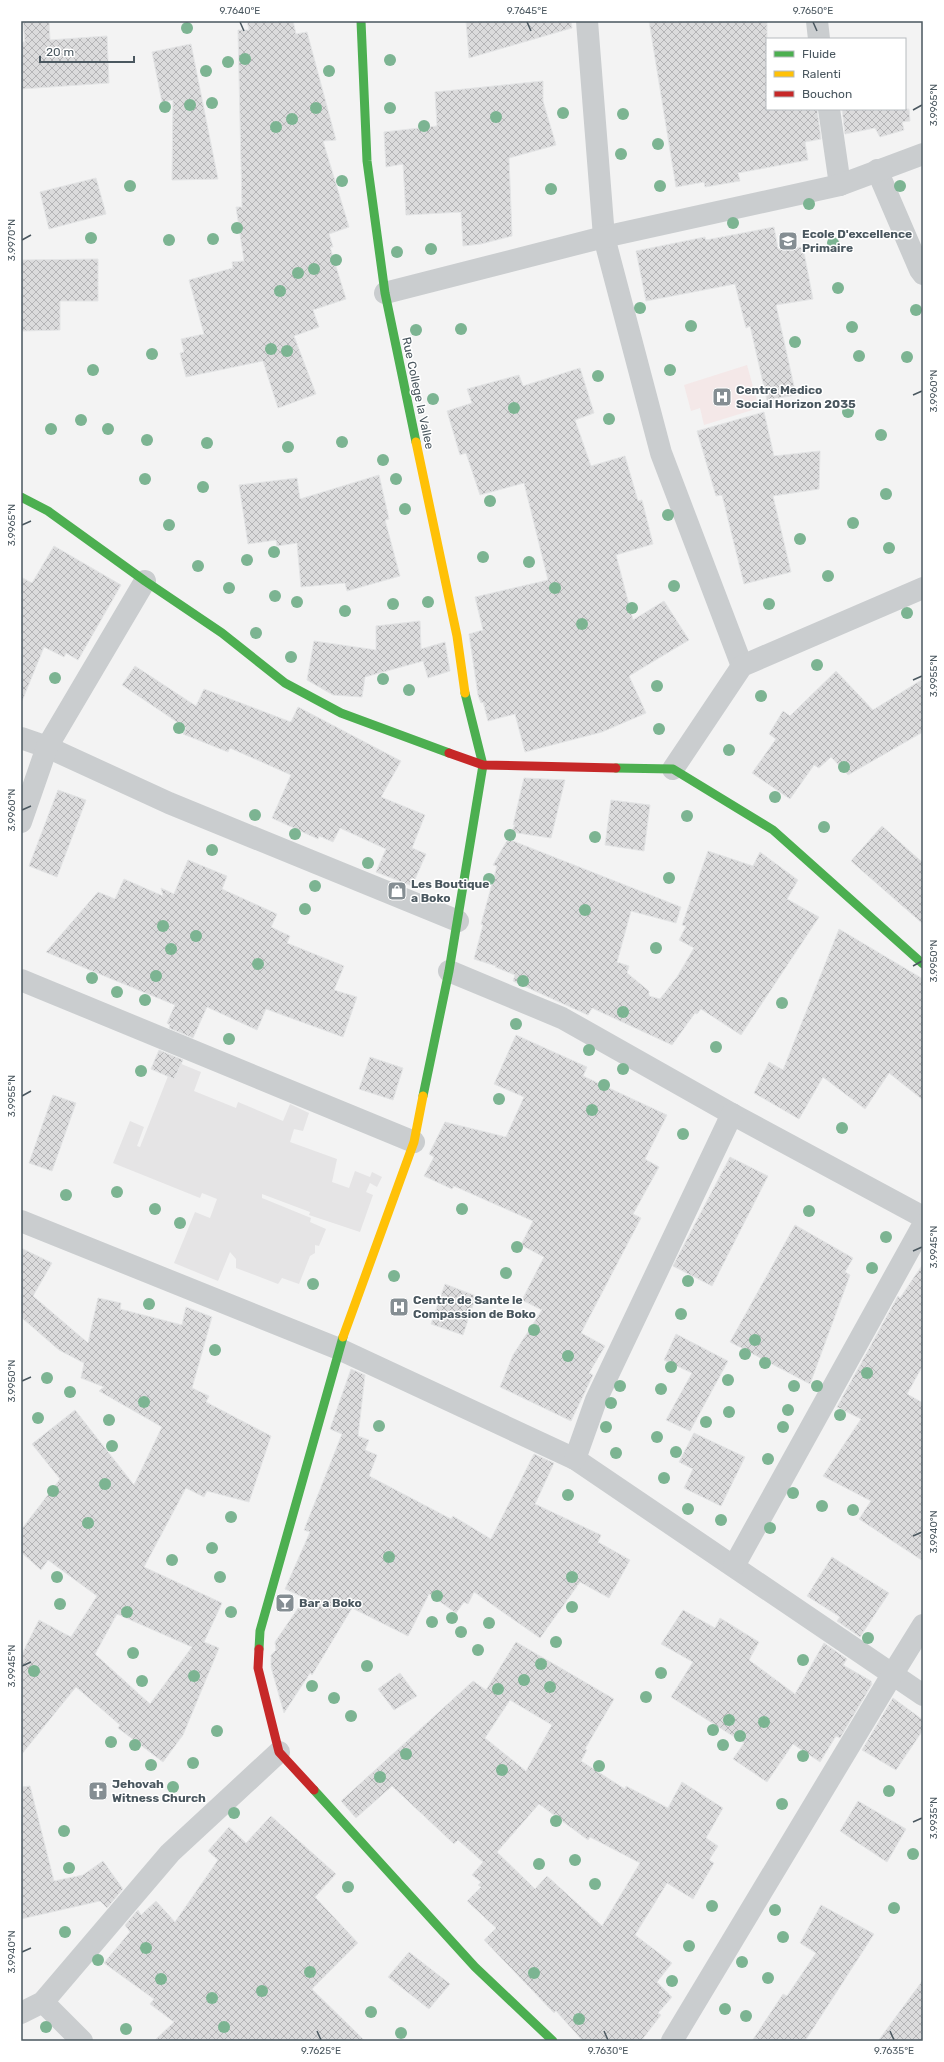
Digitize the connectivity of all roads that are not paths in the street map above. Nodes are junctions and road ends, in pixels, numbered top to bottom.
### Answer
1 (361, 21) edge
2 (587, 21) edge
3 (817, 21) edge
4 (819, 38) edge
5 (829, 110) edge
6 (923, 154) edge
7 (877, 170) junction
8 (840, 185) junction
9 (604, 237) junction
10 (923, 274) edge
11 (385, 293) junction
12 (21, 498) edge
13 (145, 581) junction
14 (923, 588) edge
15 (742, 666) junction
16 (21, 738) edge
17 (47, 747) junction
18 (483, 765) junction
19 (673, 769) junction
20 (21, 822) edge
21 (458, 921) junction
22 (923, 964) edge
23 (449, 971) junction
24 (21, 980) edge
25 (732, 1114) junction
26 (414, 1142) junction
27 (923, 1217) edge
28 (21, 1221) edge
29 (923, 1225) edge
30 (340, 1349) junction
31 (576, 1459) junction
32 (734, 1566) junction
33 (923, 1626) edge
34 (892, 1675) junction
35 (923, 1695) edge
36 (279, 1752) junction
37 (43, 2002) junction
38 (21, 2013) edge
39 (82, 2041) edge
40 (553, 2041) edge
41 (672, 2041) edge

1 - 11 street, Rue College la Vallee
2 - 9 street
3 - 4 street
5 - 8 street
6 - 7 street
7 - 8 street
7 - 10 street
8 - 9 street
9 - 11 street
9 - 15 street
11 - 18 street, Rue College la Vallee
12 - 13 street
13 - 17 street
13 - 18 street
14 - 15 street
15 - 19 street
16 - 17 street
17 - 20 street
17 - 21 street
18 - 19 street
18 - 21 street
19 - 22 street
21 - 23 street
23 - 25 street
23 - 26 street
24 - 26 street
25 - 27 street
25 - 31 street
26 - 30 street
28 - 30 street
29 - 32 street
30 - 31 street
30 - 36 street
31 - 32 street
32 - 34 street
33 - 34 street
34 - 35 street
34 - 41 street
36 - 37 street
36 - 40 street
37 - 38 street
37 - 39 street

